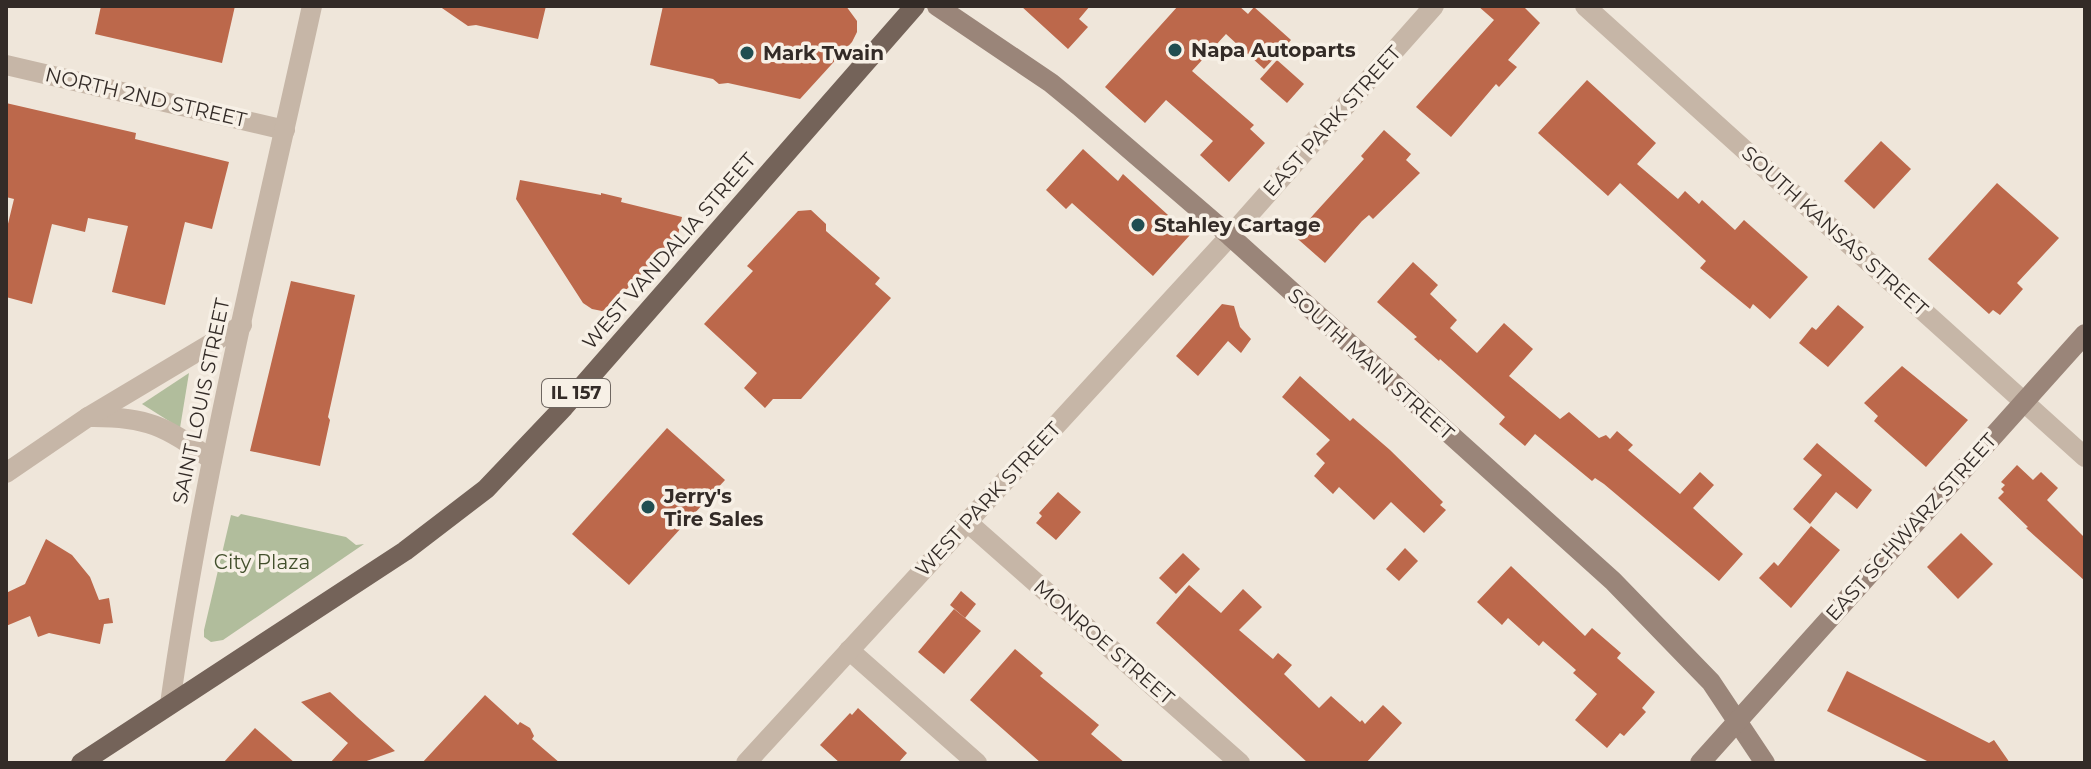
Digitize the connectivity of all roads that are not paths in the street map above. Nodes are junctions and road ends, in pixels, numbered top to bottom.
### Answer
1 (312, 6) edge
2 (915, 6) edge
3 (937, 6) edge
4 (1434, 6) edge
5 (1585, 6) edge
6 (6, 65) edge
7 (285, 130) junction
8 (1230, 236) junction
9 (242, 325) junction
10 (2085, 334) edge
11 (2024, 401) junction
12 (88, 417) junction
13 (2085, 457) edge
14 (212, 460) junction
15 (6, 473) edge
16 (966, 521) junction
17 (849, 650) junction
18 (170, 704) junction
19 (1738, 721) junction
20 (81, 763) edge
21 (746, 763) edge
22 (977, 763) edge
23 (1240, 763) edge
24 (1700, 763) edge
25 (1765, 763) edge

1 - 7 street, SAINT LOUIS STREET
2 - 18 main road, WEST VANDALIA STREET / IL 157
3 - 8 main road, SOUTH MAIN STREET
4 - 8 street, EAST PARK STREET
5 - 11 street, SOUTH KANSAS STREET
6 - 7 street, NORTH 2ND STREET
7 - 9 street, SAINT LOUIS STREET
8 - 16 street, WEST PARK STREET
8 - 19 main road, SOUTH MAIN STREET
9 - 12 street
9 - 14 street, SAINT LOUIS STREET
10 - 11 main road, EAST SCHWARZ STREET
11 - 13 street, SOUTH KANSAS STREET
11 - 19 main road, EAST SCHWARZ STREET
12 - 14 street
12 - 15 street
14 - 18 street, SAINT LOUIS STREET
16 - 17 street, WEST PARK STREET
16 - 23 street, MONROE STREET
17 - 21 street, WEST PARK STREET
17 - 22 street
18 - 20 main road, IL 157
19 - 24 main road, EAST SCHWARZ STREET
19 - 25 main road, SOUTH MAIN STREET

